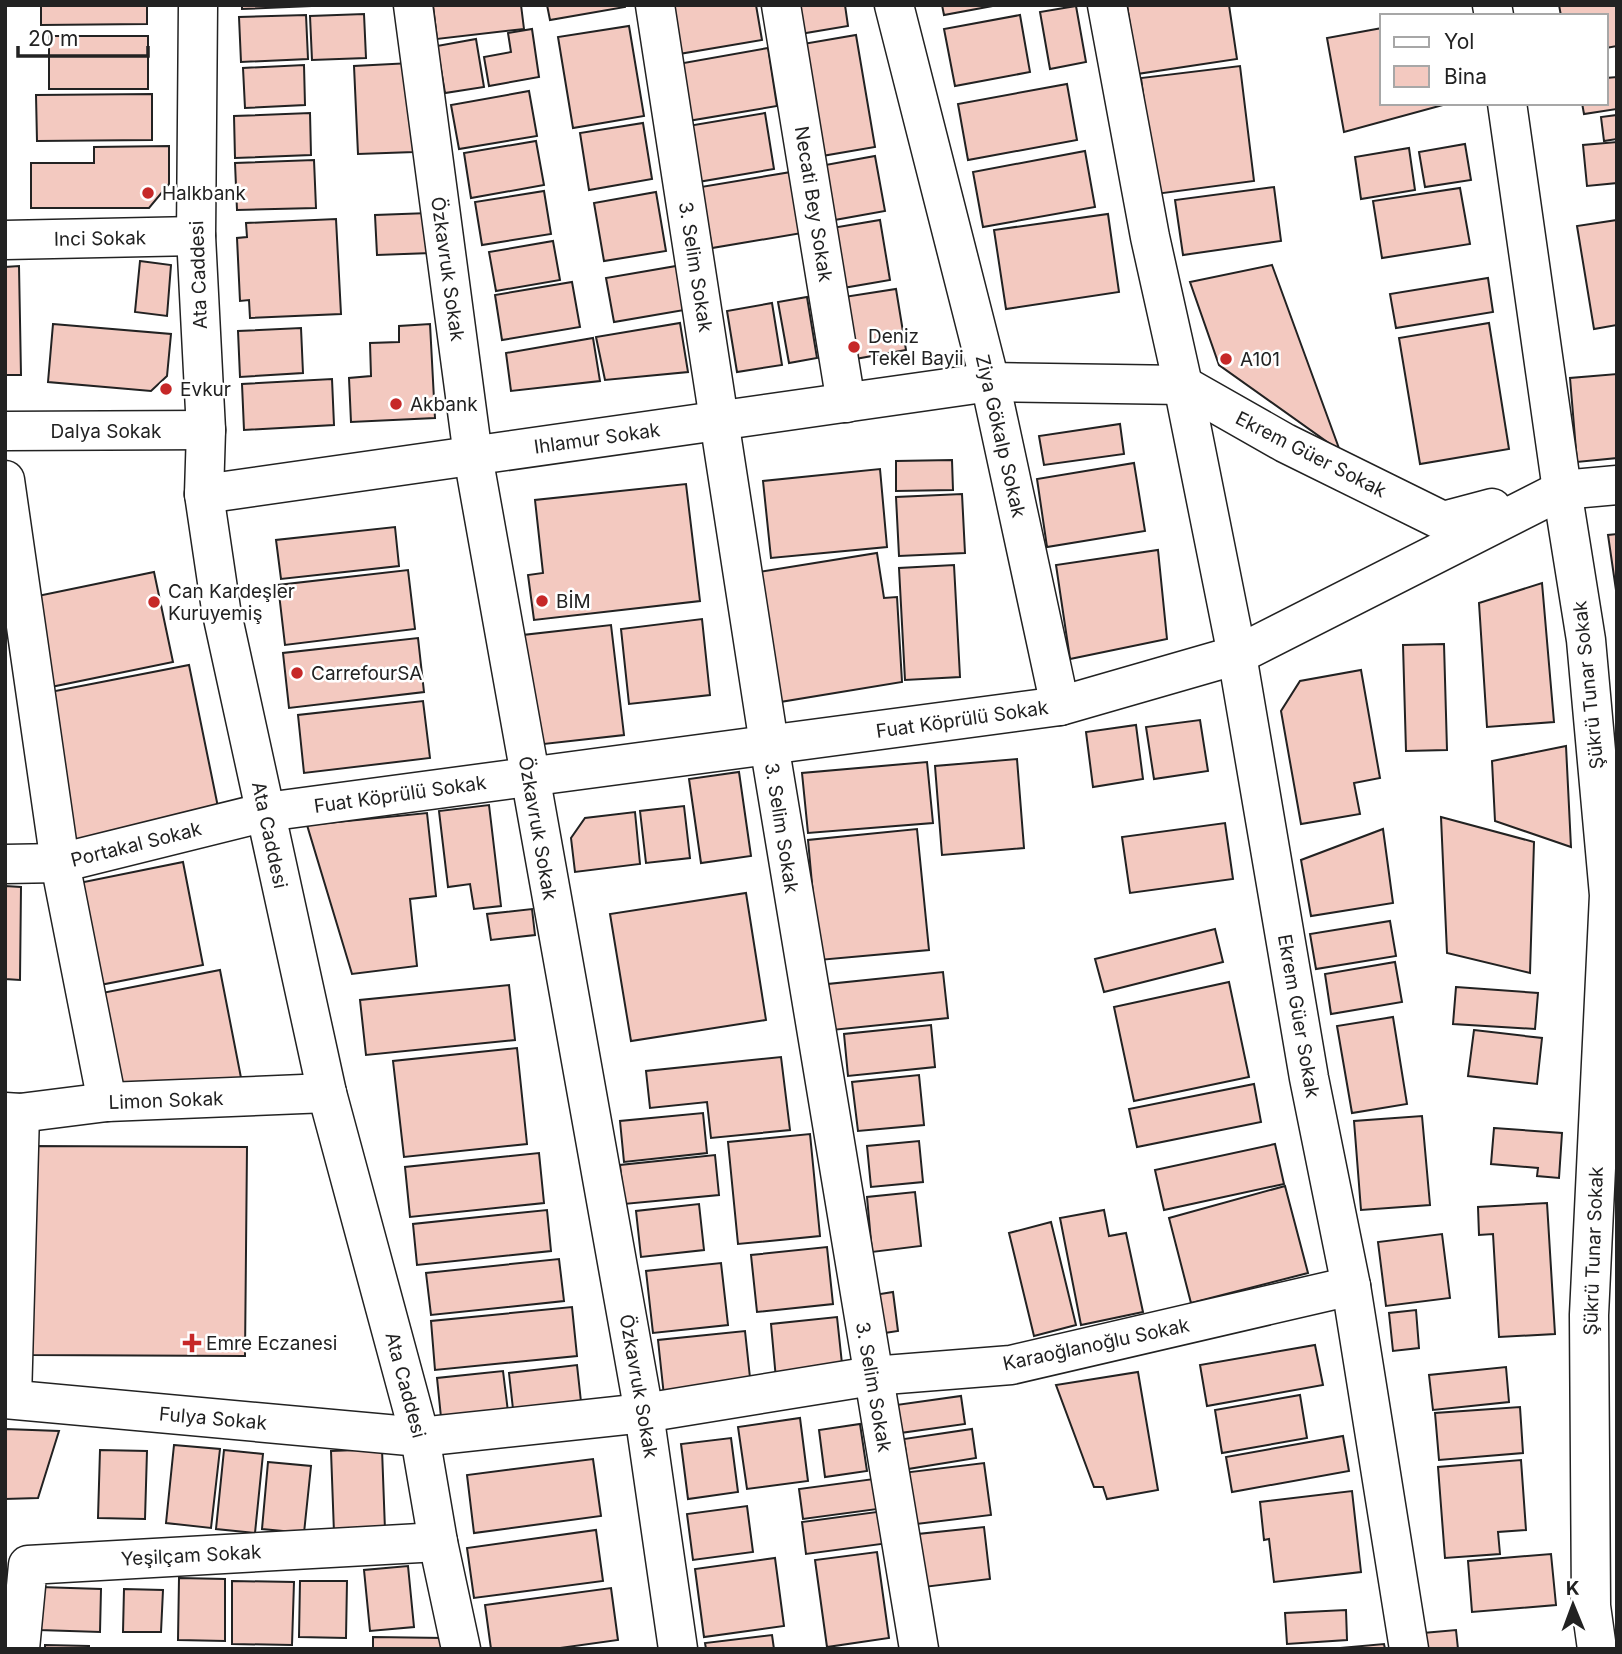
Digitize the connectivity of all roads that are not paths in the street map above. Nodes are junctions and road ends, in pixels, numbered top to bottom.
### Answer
1 (198, 5) edge
2 (413, 5) edge
3 (655, 5) edge
4 (781, 5) edge
5 (894, 5) edge
6 (1107, 5) edge
7 (1507, 105) edge
8 (196, 236) junction
9 (5, 240) edge
10 (990, 382) junction
11 (1183, 385) junction
12 (846, 402) junction
13 (719, 421) junction
14 (206, 430) junction
15 (5, 431) edge
16 (472, 456) junction
17 (5, 480) edge
18 (1617, 485) edge
19 (1562, 490) junction
20 (204, 494) junction
21 (1237, 654) junction
22 (1060, 706) junction
23 (769, 744) junction
24 (529, 777) junction
25 (265, 812) junction
26 (60, 863) junction
27 (5, 864) edge
28 (327, 1093) junction
29 (107, 1101) junction
30 (13, 1113) edge
31 (1351, 1286) junction
32 (872, 1376) junction
33 (9, 1399) edge
34 (644, 1413) junction
35 (420, 1437) junction
36 (438, 1542) junction
37 (20, 1649) edge
38 (461, 1649) edge
39 (678, 1649) edge
40 (919, 1649) edge
41 (1409, 1649) edge
42 (1597, 1649) edge

1 - 8 street, Ata Caddesi
2 - 16 street, Özkavruk Sokak
3 - 13 street, 3. Selim Sokak
4 - 12 street, Necati Bey Sokak
5 - 10 street, Ziya Gökalp Sokak
6 - 11 street, Ekrem Güer Sokak
7 - 19 street, Şükrü Tunar Sokak
8 - 9 street, Inci Sokak
8 - 14 street, Ata Caddesi
10 - 11 street, Ihlamur Sokak
10 - 12 street, Ihlamur Sokak
10 - 22 street, Ziya Gökalp Sokak
11 - 19 street, Ekrem Güer Sokak
11 - 21 street, Ekrem Güer Sokak
12 - 13 street, Ihlamur Sokak
13 - 16 street, Ihlamur Sokak
13 - 23 street, 3. Selim Sokak
14 - 15 street, Dalya Sokak
14 - 20 street, Ata Caddesi
16 - 20 street, Ihlamur Sokak
16 - 24 street, Özkavruk Sokak
17 - 26 street
18 - 19 street, Fuat Köprülü Sokak
19 - 21 street, Fuat Köprülü Sokak
19 - 42 street, Şükrü Tunar Sokak
20 - 25 street, Ata Caddesi
21 - 22 street, Fuat Köprülü Sokak
21 - 31 street, Ekrem Güer Sokak
22 - 23 street, Fuat Köprülü Sokak
23 - 24 street, Fuat Köprülü Sokak
23 - 32 street, 3. Selim Sokak
24 - 25 street, Fuat Köprülü Sokak
24 - 34 street, Özkavruk Sokak
25 - 26 street, Portakal Sokak
25 - 28 street, Ata Caddesi
26 - 27 street, Portakal Sokak
26 - 29 street
28 - 29 street, Limon Sokak
28 - 35 street, Ata Caddesi
29 - 30 street, Limon Sokak
30 - 33 street
31 - 32 street, Karaoğlanoğlu Sokak
31 - 41 street, Ekrem Güer Sokak
32 - 34 street, Karaoğlanoğlu Sokak
32 - 40 street, 3. Selim Sokak
33 - 35 street, Fulya Sokak
34 - 35 street, Karaoğlanoğlu Sokak
34 - 39 street, Özkavruk Sokak
35 - 36 street, Ata Caddesi
36 - 37 street, Yeşilçam Sokak
36 - 38 street, Ata Caddesi

